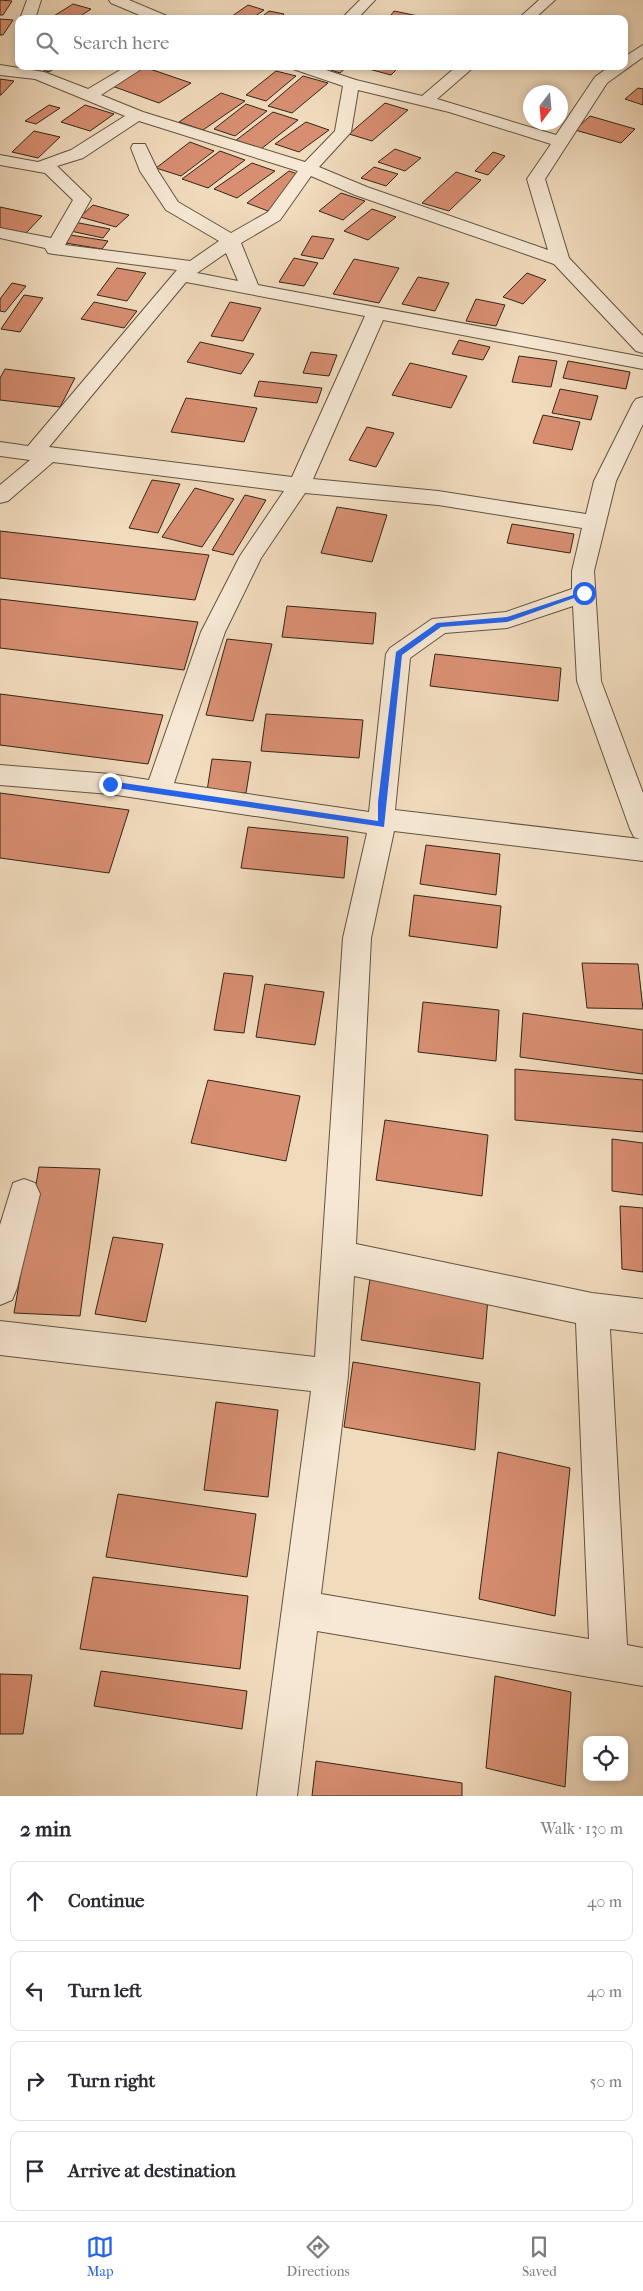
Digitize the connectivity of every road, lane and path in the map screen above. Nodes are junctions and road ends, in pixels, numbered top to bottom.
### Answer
1 (34, 0) edge
2 (116, 0) edge
3 (368, 0) edge
4 (548, 0) edge
5 (29, 15) edge
6 (152, 15) edge
7 (352, 15) edge
8 (530, 15) edge
9 (643, 50) edge
10 (628, 61) edge
11 (0, 70) edge
12 (131, 70) edge
13 (310, 70) edge
14 (462, 70) edge
15 (616, 70) edge
16 (37, 71) edge
17 (351, 84) junction
18 (88, 96) junction
19 (425, 101) junction
20 (137, 115) junction
21 (561, 142) junction
22 (139, 148) dead end
23 (0, 160) edge
24 (50, 169) junction
25 (308, 169) junction
26 (0, 234) edge
27 (231, 241) junction
28 (56, 245) junction
29 (560, 260) junction
30 (187, 271) junction
31 (250, 289) junction
32 (376, 313) junction
33 (643, 347) edge
34 (643, 362) edge
35 (643, 403) edge
36 (0, 449) edge
37 (42, 453) junction
38 (298, 486) junction
39 (0, 496) edge
40 (595, 523) junction
41 (584, 593) junction
42 (0, 775) edge
43 (158, 791) junction
44 (382, 822) junction
45 (643, 829) edge
46 (643, 850) edge
47 (24, 1194) dead end
48 (340, 1257) junction
49 (0, 1288) edge
50 (592, 1310) junction
51 (643, 1316) edge
52 (0, 1338) edge
53 (331, 1376) junction
54 (301, 1609) junction
55 (626, 1664) edge
56 (277, 1796) edge

1 - 5 street
2 - 6 street
3 - 7 street
4 - 8 street
9 - 10 street
11 - 16 street
12 - 18 street
13 - 17 street
14 - 19 street
15 - 21 street
16 - 18 street
17 - 19 street
17 - 25 street
18 - 20 street
19 - 21 street
20 - 24 street
20 - 25 street
21 - 29 street
22 - 27 street
23 - 24 street
24 - 28 street
25 - 27 street
25 - 29 street
26 - 28 street
27 - 30 street
27 - 31 street
28 - 30 street
29 - 33 street
30 - 31 street
30 - 37 street
31 - 32 street
32 - 34 street
32 - 38 street
35 - 40 street
36 - 37 street
37 - 38 street
37 - 39 street
38 - 40 street
38 - 43 street
40 - 41 street
41 - 44 street
41 - 45 street
42 - 43 street
43 - 44 street
44 - 46 street
44 - 48 street
47 - 49 street
48 - 50 street
48 - 53 street
50 - 51 street
50 - 55 street
52 - 53 street
53 - 54 street
54 - 55 street
54 - 56 street

